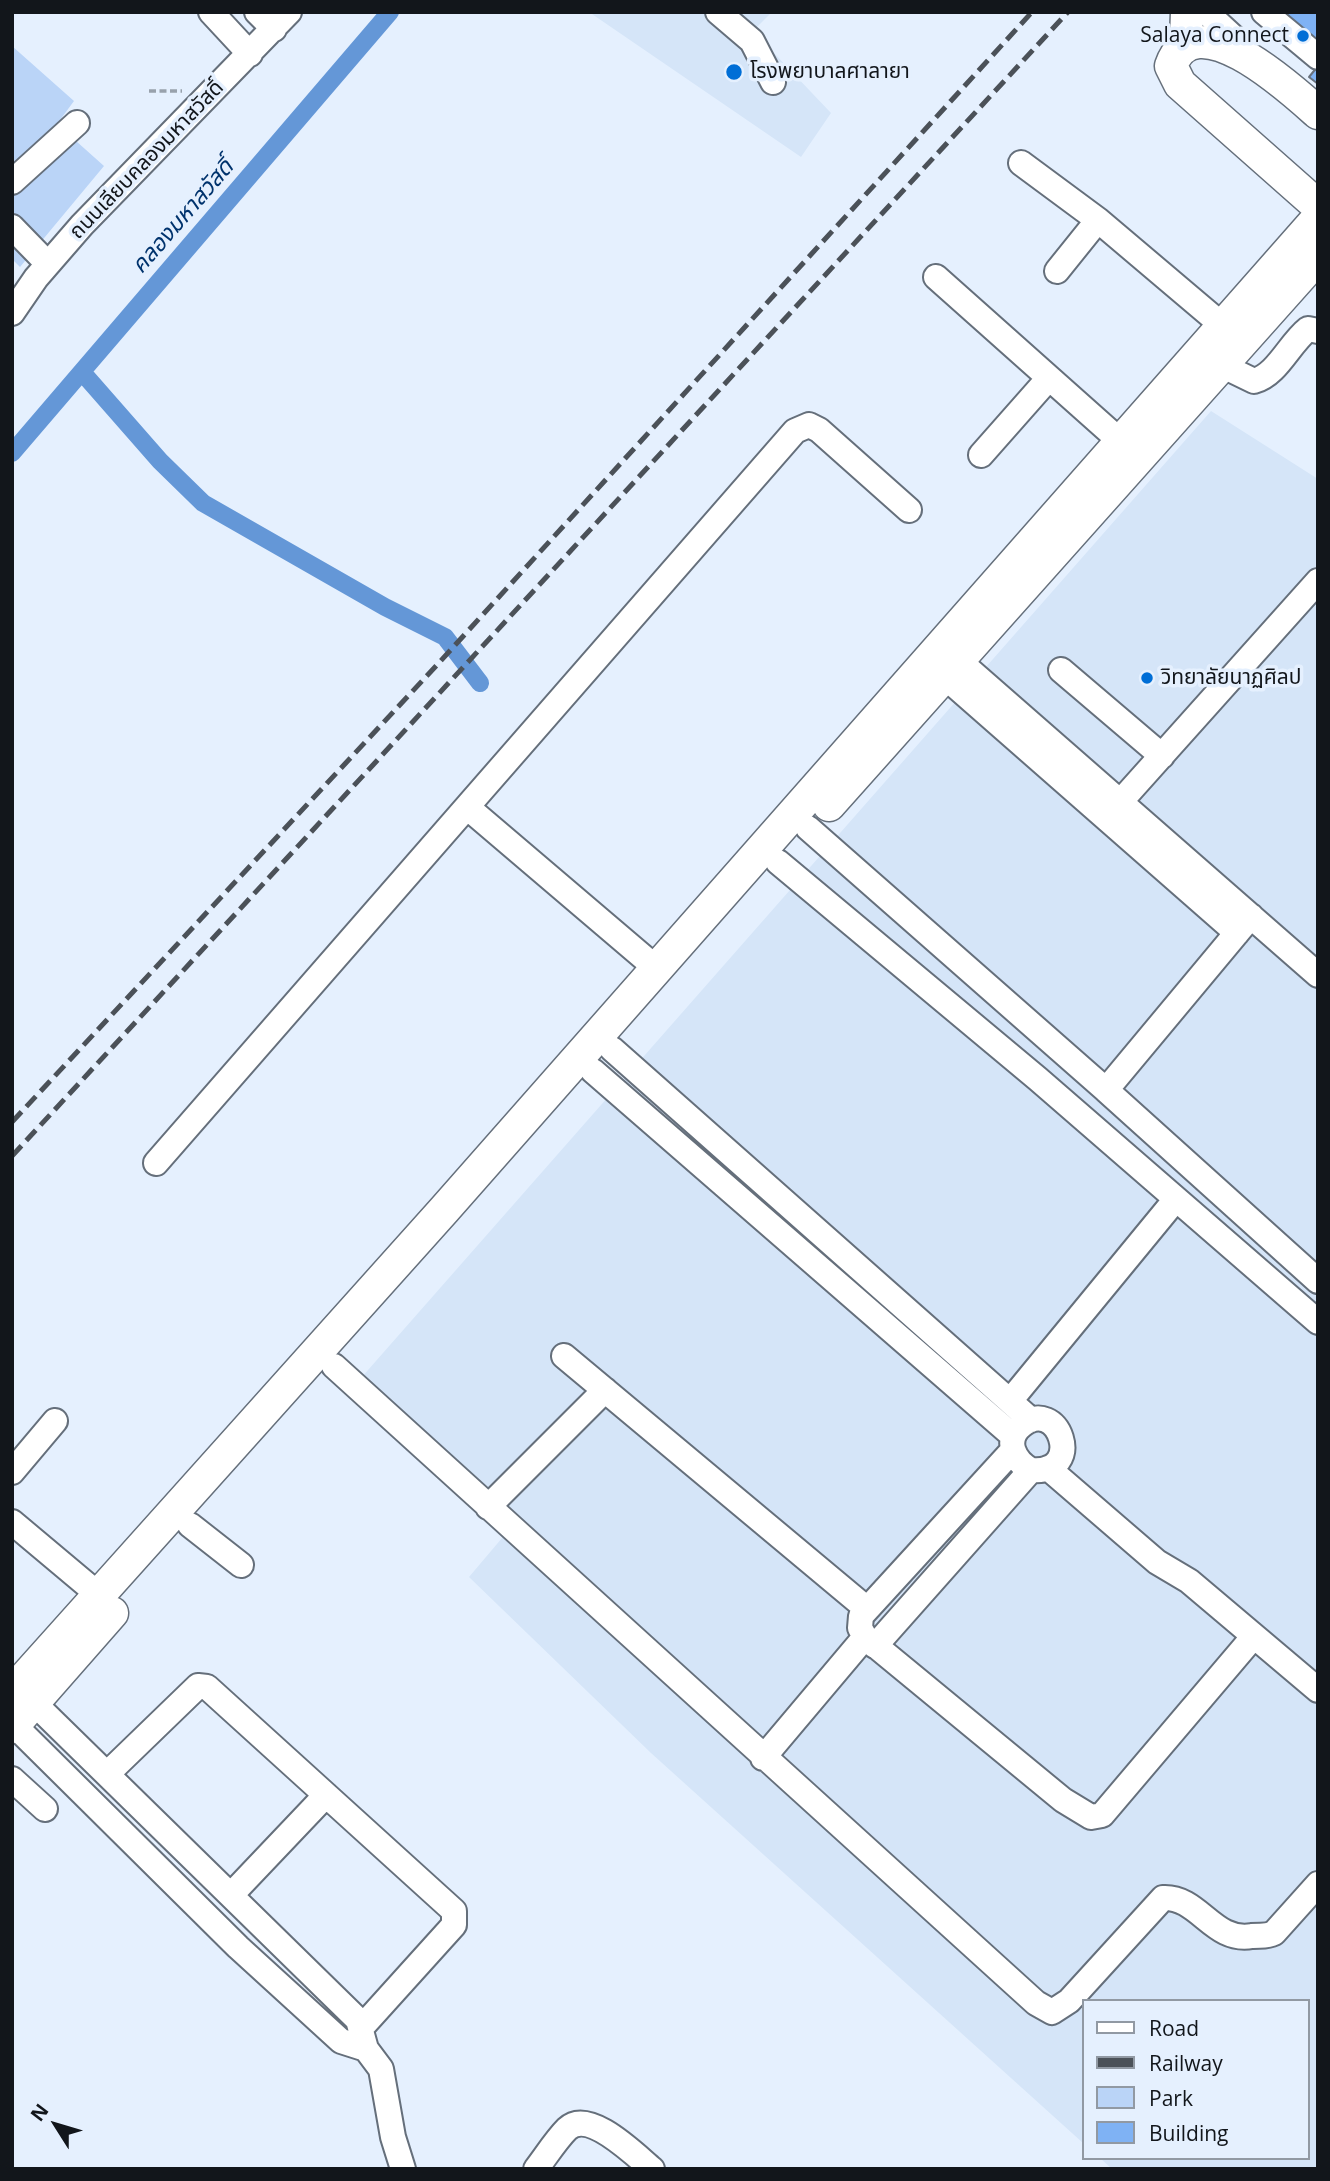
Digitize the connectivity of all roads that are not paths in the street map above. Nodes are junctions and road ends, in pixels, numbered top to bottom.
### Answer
1 (211, 12) edge
2 (1264, 12) edge
3 (725, 14) edge
4 (1216, 15) edge
5 (273, 18) edge
6 (1187, 26) edge
7 (1244, 47) junction
8 (250, 54) junction
9 (1318, 57) edge
10 (773, 82) dead end
11 (1318, 113) edge
12 (77, 123) dead end
13 (1021, 163) dead end
14 (12, 182) edge
15 (1318, 206) edge
16 (1318, 218) edge
17 (1098, 220) junction
18 (12, 227) edge
19 (1318, 257) edge
20 (48, 264) junction
21 (1057, 271) dead end
22 (936, 277) dead end
23 (12, 313) edge
24 (1222, 325) junction
25 (1318, 331) edge
26 (1221, 365) junction
27 (1049, 378) junction
28 (1119, 440) junction
29 (981, 456) dead end
30 (909, 510) dead end
31 (1318, 581) edge
32 (953, 658) junction
33 (1061, 670) dead end
34 (1162, 756) junction
35 (1121, 801) junction
36 (467, 807) junction
37 (808, 828) junction
38 (778, 862) junction
39 (1244, 925) junction
40 (656, 968) junction
41 (1318, 975) edge
42 (595, 1053) junction
43 (1107, 1090) junction
44 (156, 1163) dead end
45 (1176, 1199) junction
46 (1318, 1281) edge
47 (1318, 1322) edge
48 (564, 1356) dead end
49 (334, 1366) junction
50 (605, 1390) junction
51 (1010, 1401) junction
52 (55, 1421) dead end
53 (1019, 1435) junction
54 (1046, 1465) junction
55 (12, 1472) edge
56 (488, 1507) junction
57 (12, 1521) edge
58 (190, 1525) junction
59 (241, 1565) dead end
60 (99, 1595) junction
61 (867, 1627) junction
62 (1254, 1636) junction
63 (1318, 1690) edge
64 (18, 1711) edge
65 (763, 1758) junction
66 (107, 1774) junction
67 (12, 1779) edge
68 (326, 1795) junction
69 (45, 1809) dead end
70 (1318, 1884) edge
71 (232, 1895) junction
72 (363, 2038) junction
73 (403, 2169) edge
74 (536, 2169) edge
75 (652, 2169) edge

1 - 8 street
2 - 9 street
3 - 10 street
4 - 7 street
5 - 8 street, ถนนเลียบคลองมหาสวัสดิ์
6 - 7 main road
6 - 15 main road
7 - 11 main road
8 - 20 street, ถนนเลียบคลองมหาสวัสดิ์
12 - 14 street
13 - 17 street
16 - 24 main road
17 - 21 street
17 - 24 street
18 - 20 street
19 - 26 main road
20 - 23 street, ถนนเลียบคลองมหาสวัสดิ์
22 - 27 street
24 - 28 main road
25 - 26 street
26 - 32 main road
27 - 28 street
27 - 29 street
28 - 32 main road
30 - 36 street
31 - 34 street
32 - 35 street
32 - 37 main road
32 - 39 street
32 - 40 main road
33 - 34 street
34 - 35 street
35 - 39 street
36 - 40 street
36 - 44 street
37 - 38 main road
37 - 43 street
38 - 42 main road
38 - 45 street
39 - 41 street
39 - 43 street
40 - 42 main road
42 - 49 main road
42 - 51 street
42 - 53 street
42 - 60 main road
43 - 46 street
45 - 47 street
45 - 51 street
48 - 50 street
49 - 56 street
49 - 58 main road
50 - 56 street
50 - 61 street
51 - 53 street
52 - 55 street
53 - 54 street
53 - 54 street
53 - 61 street
54 - 61 street
54 - 62 street
56 - 65 street
57 - 60 street
58 - 59 street
58 - 64 main road
60 - 64 main road
61 - 62 street
61 - 65 street
62 - 63 street
64 - 66 street
64 - 72 street
65 - 70 street
66 - 68 street
66 - 71 street
67 - 69 street
68 - 71 street
68 - 72 street
71 - 72 street
72 - 73 street
74 - 75 street

